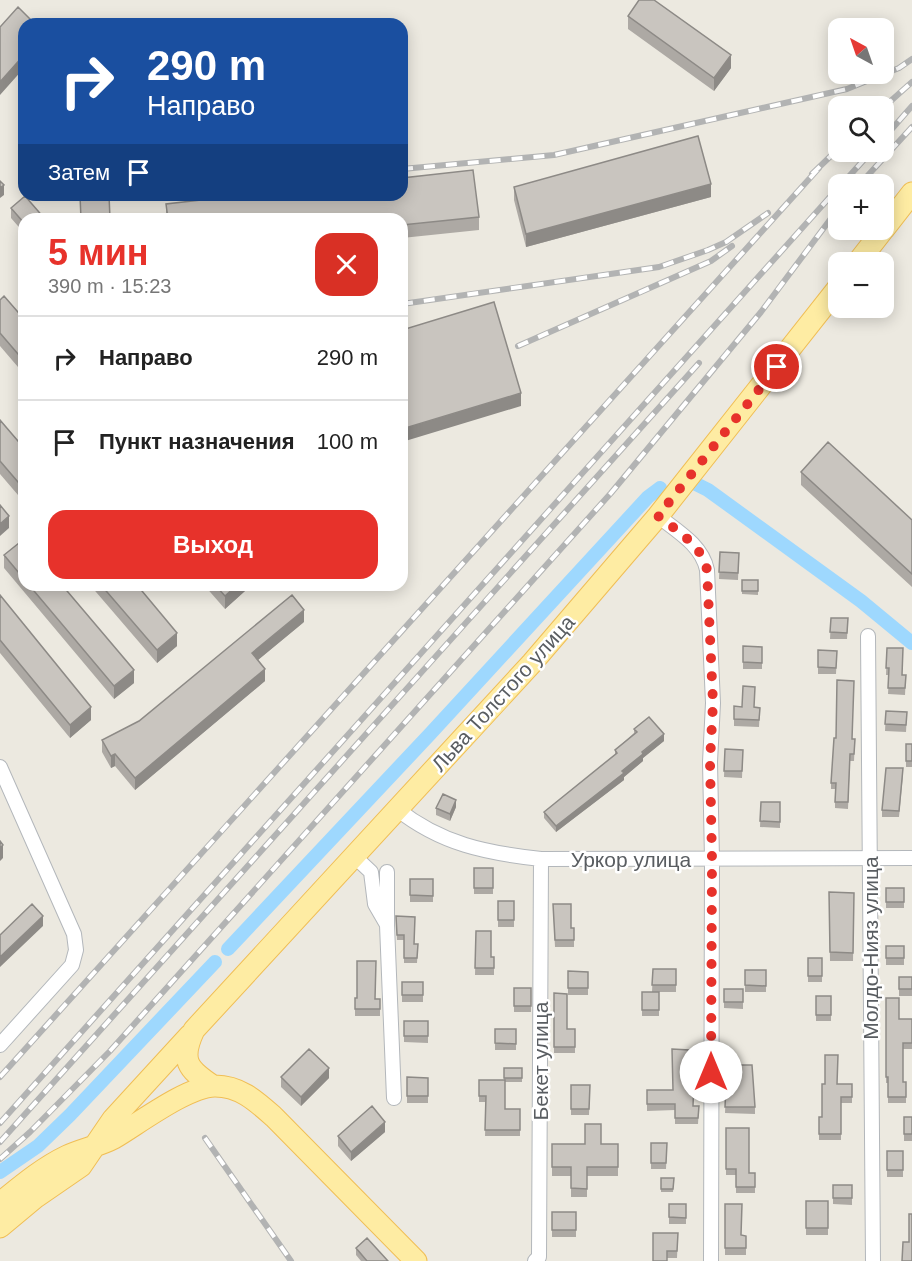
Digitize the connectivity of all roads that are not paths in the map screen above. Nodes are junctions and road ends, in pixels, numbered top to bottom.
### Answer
1 (912, 194) edge
2 (894, 216) edge
3 (875, 240) edge
4 (866, 252) edge
5 (828, 301) edge
6 (658, 516) junction
7 (868, 636) dead end
8 (0, 767) edge
9 (397, 809) junction
10 (354, 856) junction
11 (870, 858) junction
12 (912, 858) edge
13 (541, 859) junction
14 (712, 859) junction
15 (387, 872) dead end
16 (387, 925) junction
17 (194, 1030) junction
18 (0, 1045) edge
19 (213, 1086) junction
20 (394, 1098) dead end
21 (96, 1147) junction
22 (0, 1203) edge
23 (0, 1227) edge
24 (539, 1260) edge
25 (416, 1261) edge
26 (711, 1261) edge
27 (873, 1261) edge

1 - 2 main road
3 - 4 main road
5 - 6 main road, Льва Толстого улица
6 - 9 main road, Льва Толстого улица
6 - 14 street
7 - 11 street, Молдо-Нияз улица
8 - 18 street
9 - 10 main road, Льва Толстого улица
9 - 13 street, Уркор улица
10 - 16 street
10 - 17 main road, Льва Толстого улица
11 - 12 street, Уркор улица
11 - 14 street, Уркор улица
11 - 27 street, Молдо-Нияз улица
13 - 14 street, Уркор улица
13 - 24 street, Бекет улица
14 - 26 street
15 - 16 street
16 - 20 street
17 - 19 main road, Льва Толстого улица
17 - 21 main road
19 - 21 main road
19 - 25 main road
21 - 22 main road
21 - 23 main road

